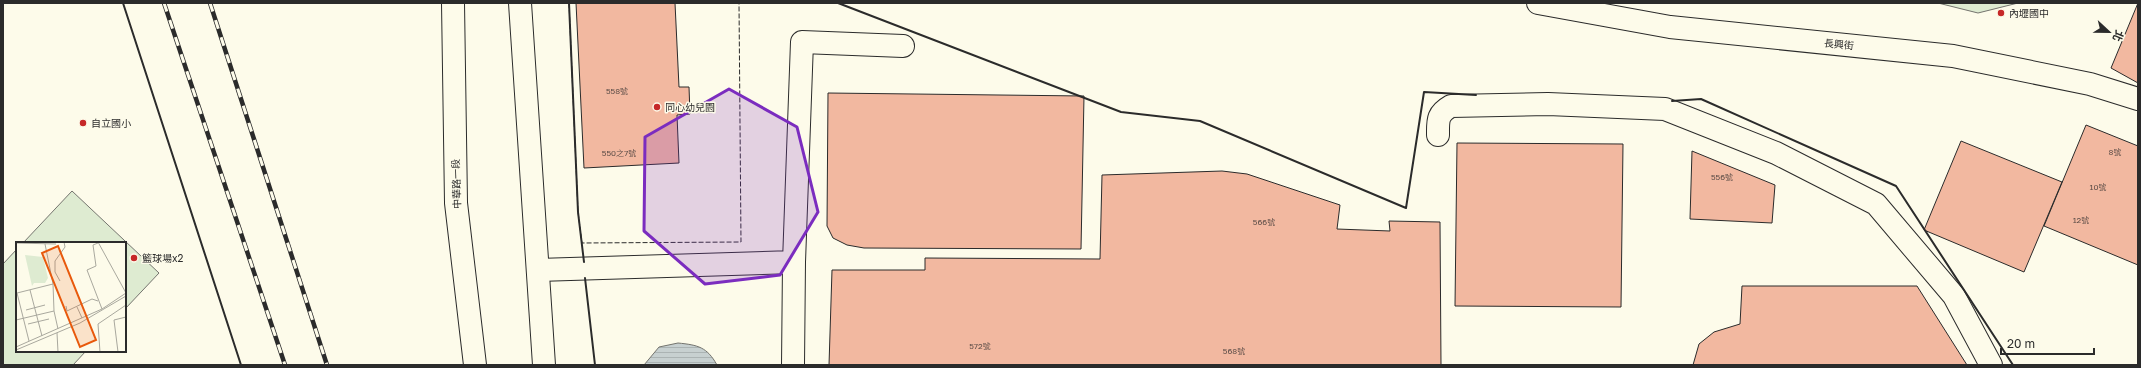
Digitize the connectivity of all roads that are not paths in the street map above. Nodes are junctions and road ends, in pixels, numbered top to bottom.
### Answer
1 (453, 3) edge
2 (520, 3) edge
3 (1538, 3) edge
4 (903, 46) dead end
5 (2138, 99) edge
6 (1438, 135) dead end
7 (794, 262) junction
8 (538, 270) junction
9 (475, 365) edge
10 (544, 365) edge
11 (793, 365) edge
12 (1991, 365) edge

1 - 9 main road, 中華路一段
2 - 8 main road
3 - 5 main road, 長興街
4 - 7 main road
6 - 12 main road
7 - 8 main road
7 - 11 main road
8 - 10 main road

